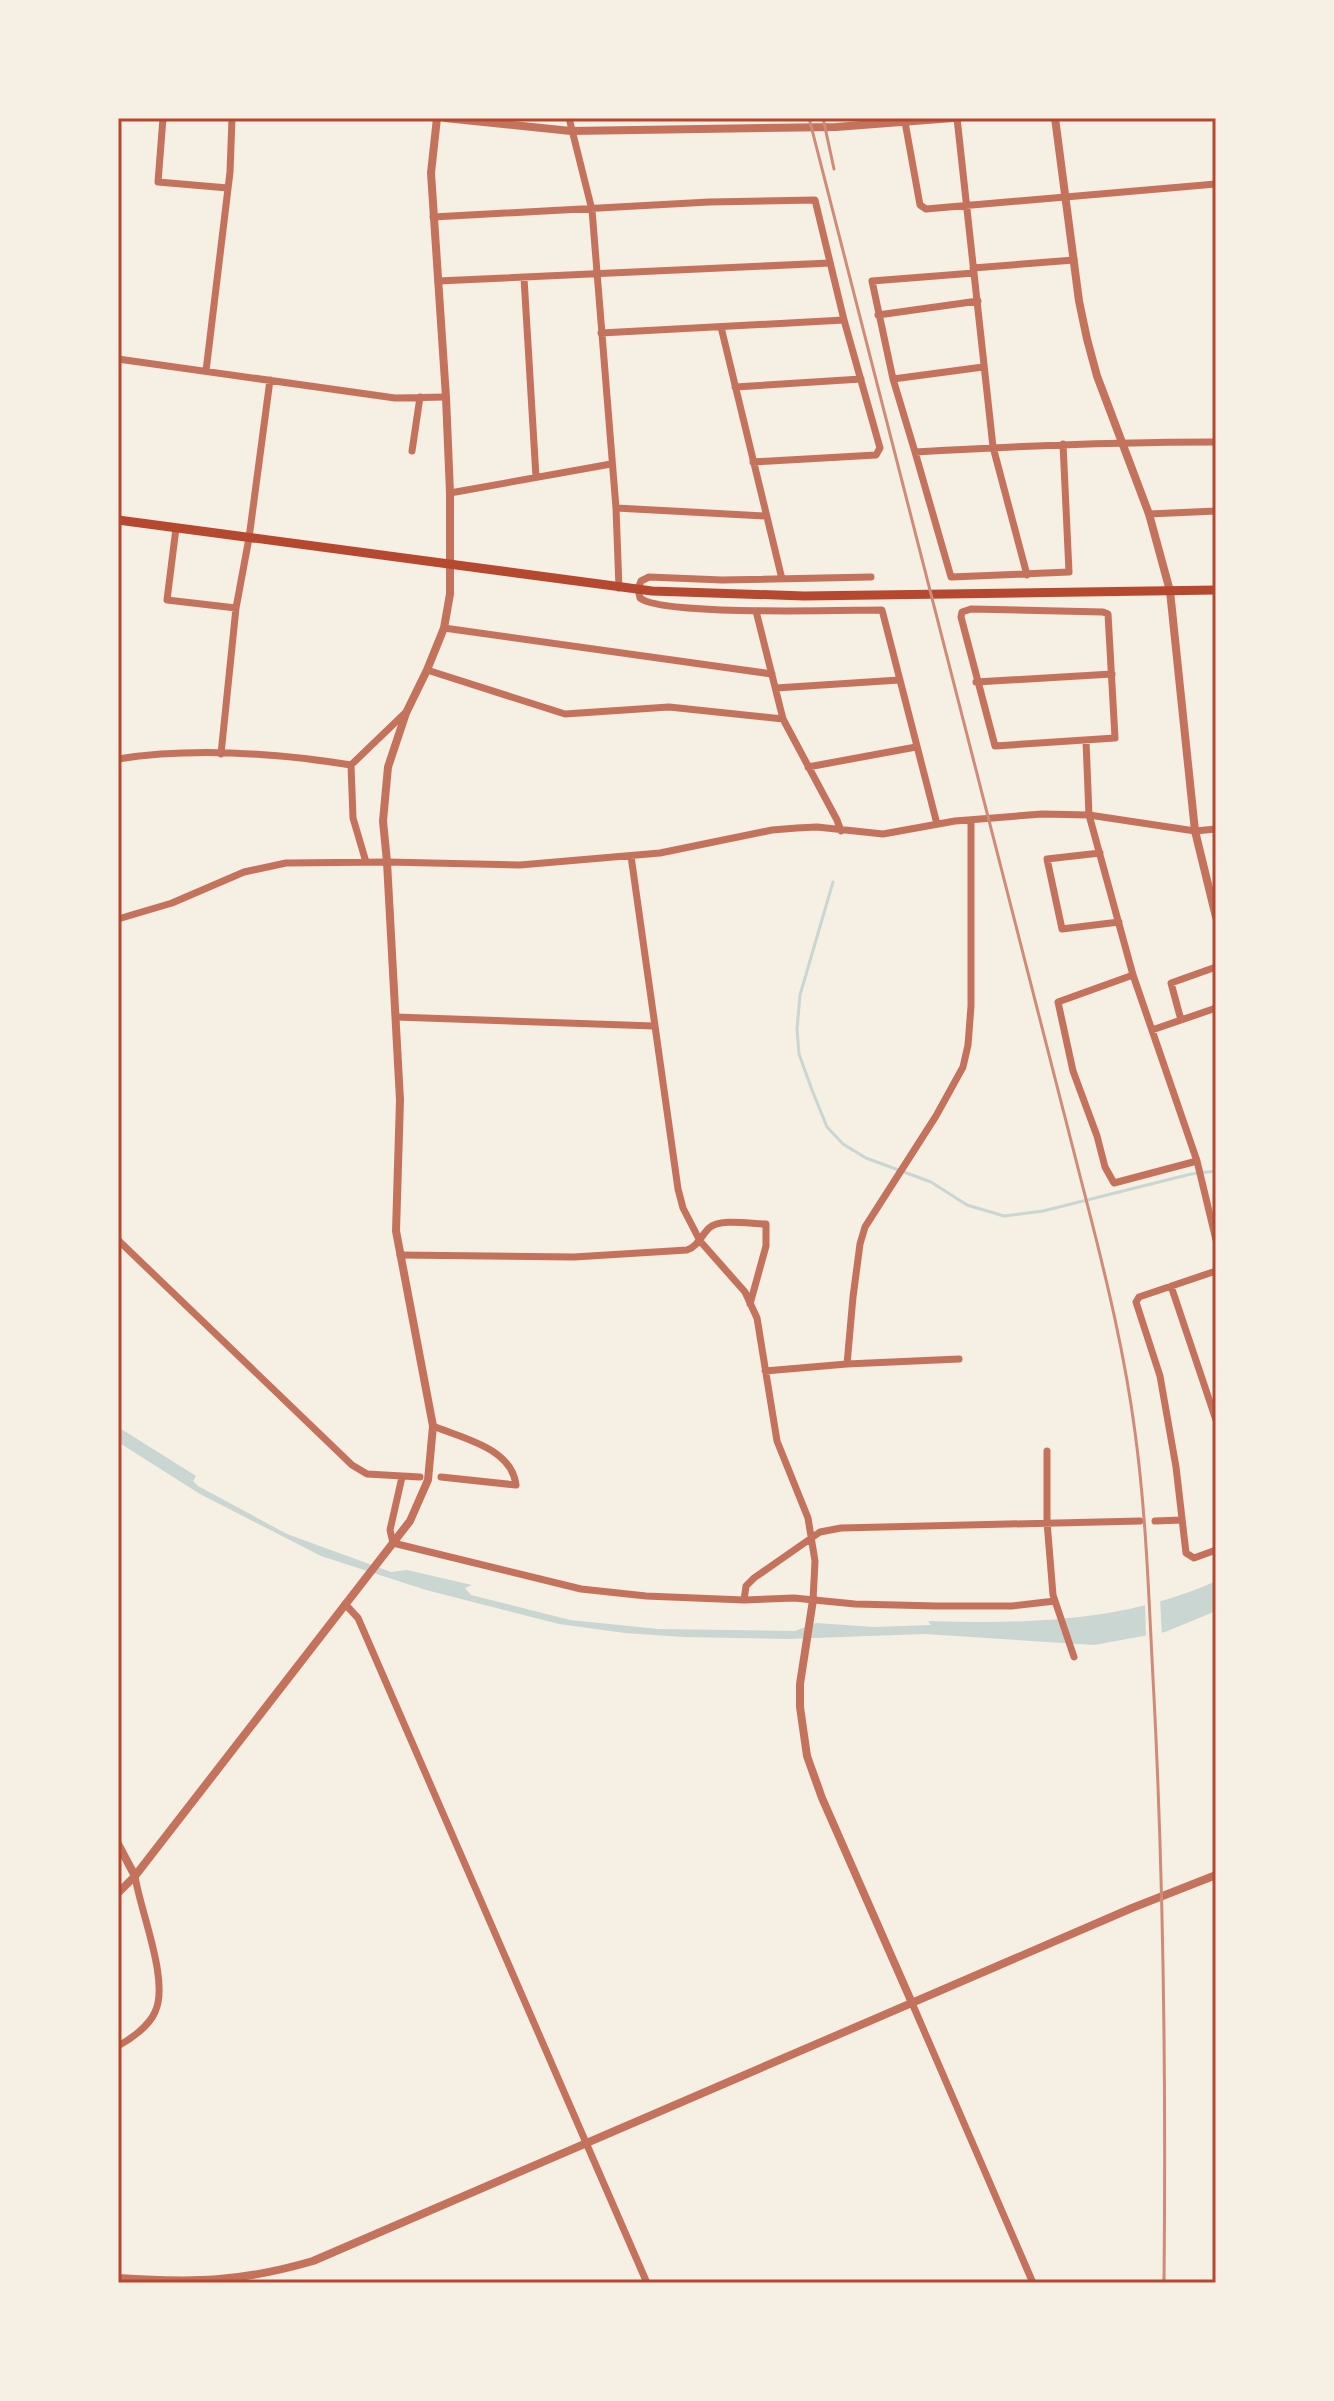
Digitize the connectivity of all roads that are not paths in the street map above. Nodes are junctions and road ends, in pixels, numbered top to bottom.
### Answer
1 (163, 118) edge
2 (232, 118) edge
3 (437, 118) edge
4 (445, 118) edge
5 (569, 118) edge
6 (955, 118) edge
7 (1055, 118) edge
8 (881, 121) edge
9 (509, 122) edge
10 (905, 122) junction
11 (571, 131) junction
12 (1216, 184) edge
13 (228, 188) junction
14 (1066, 198) junction
15 (966, 206) junction
16 (592, 210) junction
17 (433, 217) junction
18 (1074, 260) junction
19 (830, 263) junction
20 (973, 270) junction
21 (597, 275) junction
22 (524, 278) junction
23 (438, 281) junction
24 (978, 301) junction
25 (878, 315) junction
26 (844, 320) junction
27 (721, 327) junction
28 (601, 333) junction
29 (118, 359) edge
30 (983, 367) junction
31 (206, 371) junction
32 (861, 379) junction
33 (893, 379) junction
34 (270, 380) junction
35 (735, 387) junction
36 (420, 397) junction
37 (446, 397) junction
38 (1121, 442) junction
39 (1216, 442) edge
40 (1063, 444) junction
41 (993, 447) junction
42 (412, 451) dead end
43 (915, 452) junction
44 (753, 462) junction
45 (611, 464) junction
46 (536, 477) junction
47 (450, 493) junction
48 (616, 508) junction
49 (1216, 511) edge
50 (1149, 514) junction
51 (766, 516) junction
52 (118, 520) edge
53 (176, 528) junction
54 (249, 538) junction
55 (451, 566) junction
56 (1027, 575) junction
57 (871, 577) dead end
58 (782, 579) junction
59 (619, 588) junction
60 (638, 589) junction
61 (1216, 590) edge
62 (1170, 591) junction
63 (236, 608) junction
64 (756, 611) junction
65 (444, 628) junction
66 (427, 670) junction
67 (772, 674) junction
68 (1112, 674) junction
69 (899, 680) junction
70 (976, 682) junction
71 (776, 688) junction
72 (406, 713) junction
73 (783, 719) junction
74 (1086, 741) junction
75 (916, 747) junction
76 (221, 754) junction
77 (118, 759) edge
78 (351, 765) junction
79 (808, 767) junction
80 (1089, 815) junction
81 (971, 821) junction
82 (937, 824) junction
83 (1216, 829) edge
84 (841, 831) junction
85 (1195, 831) junction
86 (1100, 853) junction
87 (631, 856) junction
88 (366, 862) junction
89 (387, 862) junction
90 (1216, 917) edge
91 (118, 919) edge
92 (1119, 922) junction
93 (1216, 967) edge
94 (1133, 975) junction
95 (1216, 1008) edge
96 (396, 1017) junction
97 (1181, 1020) junction
98 (654, 1026) junction
99 (1152, 1030) junction
100 (1197, 1161) junction
101 (118, 1240) edge
102 (1216, 1240) edge
103 (700, 1241) junction
104 (400, 1255) junction
105 (1216, 1271) edge
106 (1171, 1286) junction
107 (750, 1304) junction
108 (959, 1359) dead end
109 (847, 1364) junction
110 (765, 1371) junction
111 (1216, 1420) edge
112 (433, 1426) junction
113 (1047, 1451) dead end
114 (402, 1477) junction
115 (420, 1477) dead end
116 (441, 1477) dead end
117 (1182, 1520) junction
118 (1140, 1521) dead end
119 (1155, 1521) dead end
120 (1047, 1522) junction
121 (812, 1539) junction
122 (391, 1545) junction
123 (1216, 1550) edge
124 (744, 1600) junction
125 (812, 1602) junction
126 (345, 1604) junction
127 (1055, 1604) junction
128 (1073, 1655) dead end
129 (118, 1844) edge
130 (1216, 1875) edge
131 (135, 1876) junction
132 (118, 1893) edge
133 (912, 2003) junction
134 (118, 2046) edge
135 (587, 2144) junction
136 (118, 2278) edge
137 (200, 2282) edge
138 (647, 2283) edge
139 (1033, 2283) edge

1 - 13 street
2 - 13 street
3 - 17 street
4 - 9 street
5 - 11 street
6 - 10 street
6 - 15 street
7 - 14 street
8 - 10 street
8 - 11 street
9 - 11 street
10 - 15 street
11 - 16 street
12 - 14 street
13 - 31 street
14 - 15 street
14 - 18 street
15 - 20 street
16 - 17 street
16 - 19 street
16 - 21 street
17 - 23 street
18 - 20 street
18 - 38 street
19 - 21 street
19 - 26 street
20 - 24 street
20 - 25 street
21 - 22 street
21 - 28 street
22 - 23 street
22 - 46 street
23 - 37 street
24 - 25 street
24 - 30 street
25 - 33 street
26 - 27 street
26 - 32 street
27 - 28 street
27 - 35 street
28 - 45 street
29 - 31 street
30 - 33 street
30 - 41 street
31 - 34 street
32 - 35 street
32 - 44 street
33 - 43 street
34 - 36 street
34 - 54 street
35 - 44 street
36 - 37 street
36 - 42 street
37 - 47 street
38 - 39 street
38 - 40 street
38 - 50 street
40 - 41 street
40 - 56 street
41 - 43 street
41 - 56 street
43 - 56 street
44 - 51 street
45 - 46 street
45 - 48 street
46 - 47 street
47 - 55 street
48 - 51 street
48 - 59 street
49 - 50 street
50 - 62 street
51 - 58 street
52 - 53 main road
53 - 54 main road
53 - 63 street
54 - 55 main road
54 - 63 street
55 - 59 main road
55 - 65 street
57 - 58 street
58 - 60 street
59 - 60 main road
60 - 62 main road
60 - 64 street
61 - 62 main road
62 - 85 street
63 - 76 street
64 - 67 street
64 - 69 street
65 - 66 street
65 - 67 street
66 - 72 street
66 - 73 street
67 - 71 street
68 - 70 street
68 - 70 street
68 - 74 street
69 - 71 street
69 - 75 street
70 - 74 street
71 - 73 street
72 - 78 street
72 - 89 street
73 - 79 street
74 - 80 street
75 - 79 street
75 - 82 street
76 - 77 street
76 - 78 street
78 - 88 street
79 - 84 street
80 - 81 street
80 - 85 street
80 - 86 street
81 - 82 street
81 - 109 street
82 - 84 street
83 - 85 street
84 - 87 street
85 - 90 street
86 - 92 street
86 - 92 street
87 - 89 street
87 - 98 street
88 - 89 street
88 - 91 street
89 - 96 street
92 - 94 street
93 - 97 street
94 - 99 street
94 - 100 street
95 - 97 street
96 - 98 street
96 - 104 street
97 - 99 street
98 - 103 street
99 - 100 street
100 - 102 street
101 - 114 street
103 - 104 street
103 - 107 street
103 - 107 street
104 - 112 street
105 - 106 street
106 - 111 street
106 - 117 street
107 - 110 street
108 - 109 street
109 - 110 street
110 - 121 street
112 - 116 street
112 - 122 street
113 - 120 street
114 - 115 street
114 - 122 street
117 - 119 street
117 - 123 street
118 - 120 street
120 - 121 street
120 - 127 street
121 - 124 street
121 - 125 street
122 - 124 street
122 - 126 street
124 - 125 street
125 - 127 street
125 - 133 street
126 - 131 street
126 - 135 street
127 - 128 street
129 - 131 street
130 - 133 street
131 - 132 street
131 - 134 street
133 - 135 street
133 - 139 street
135 - 137 street
135 - 138 street
136 - 137 street

